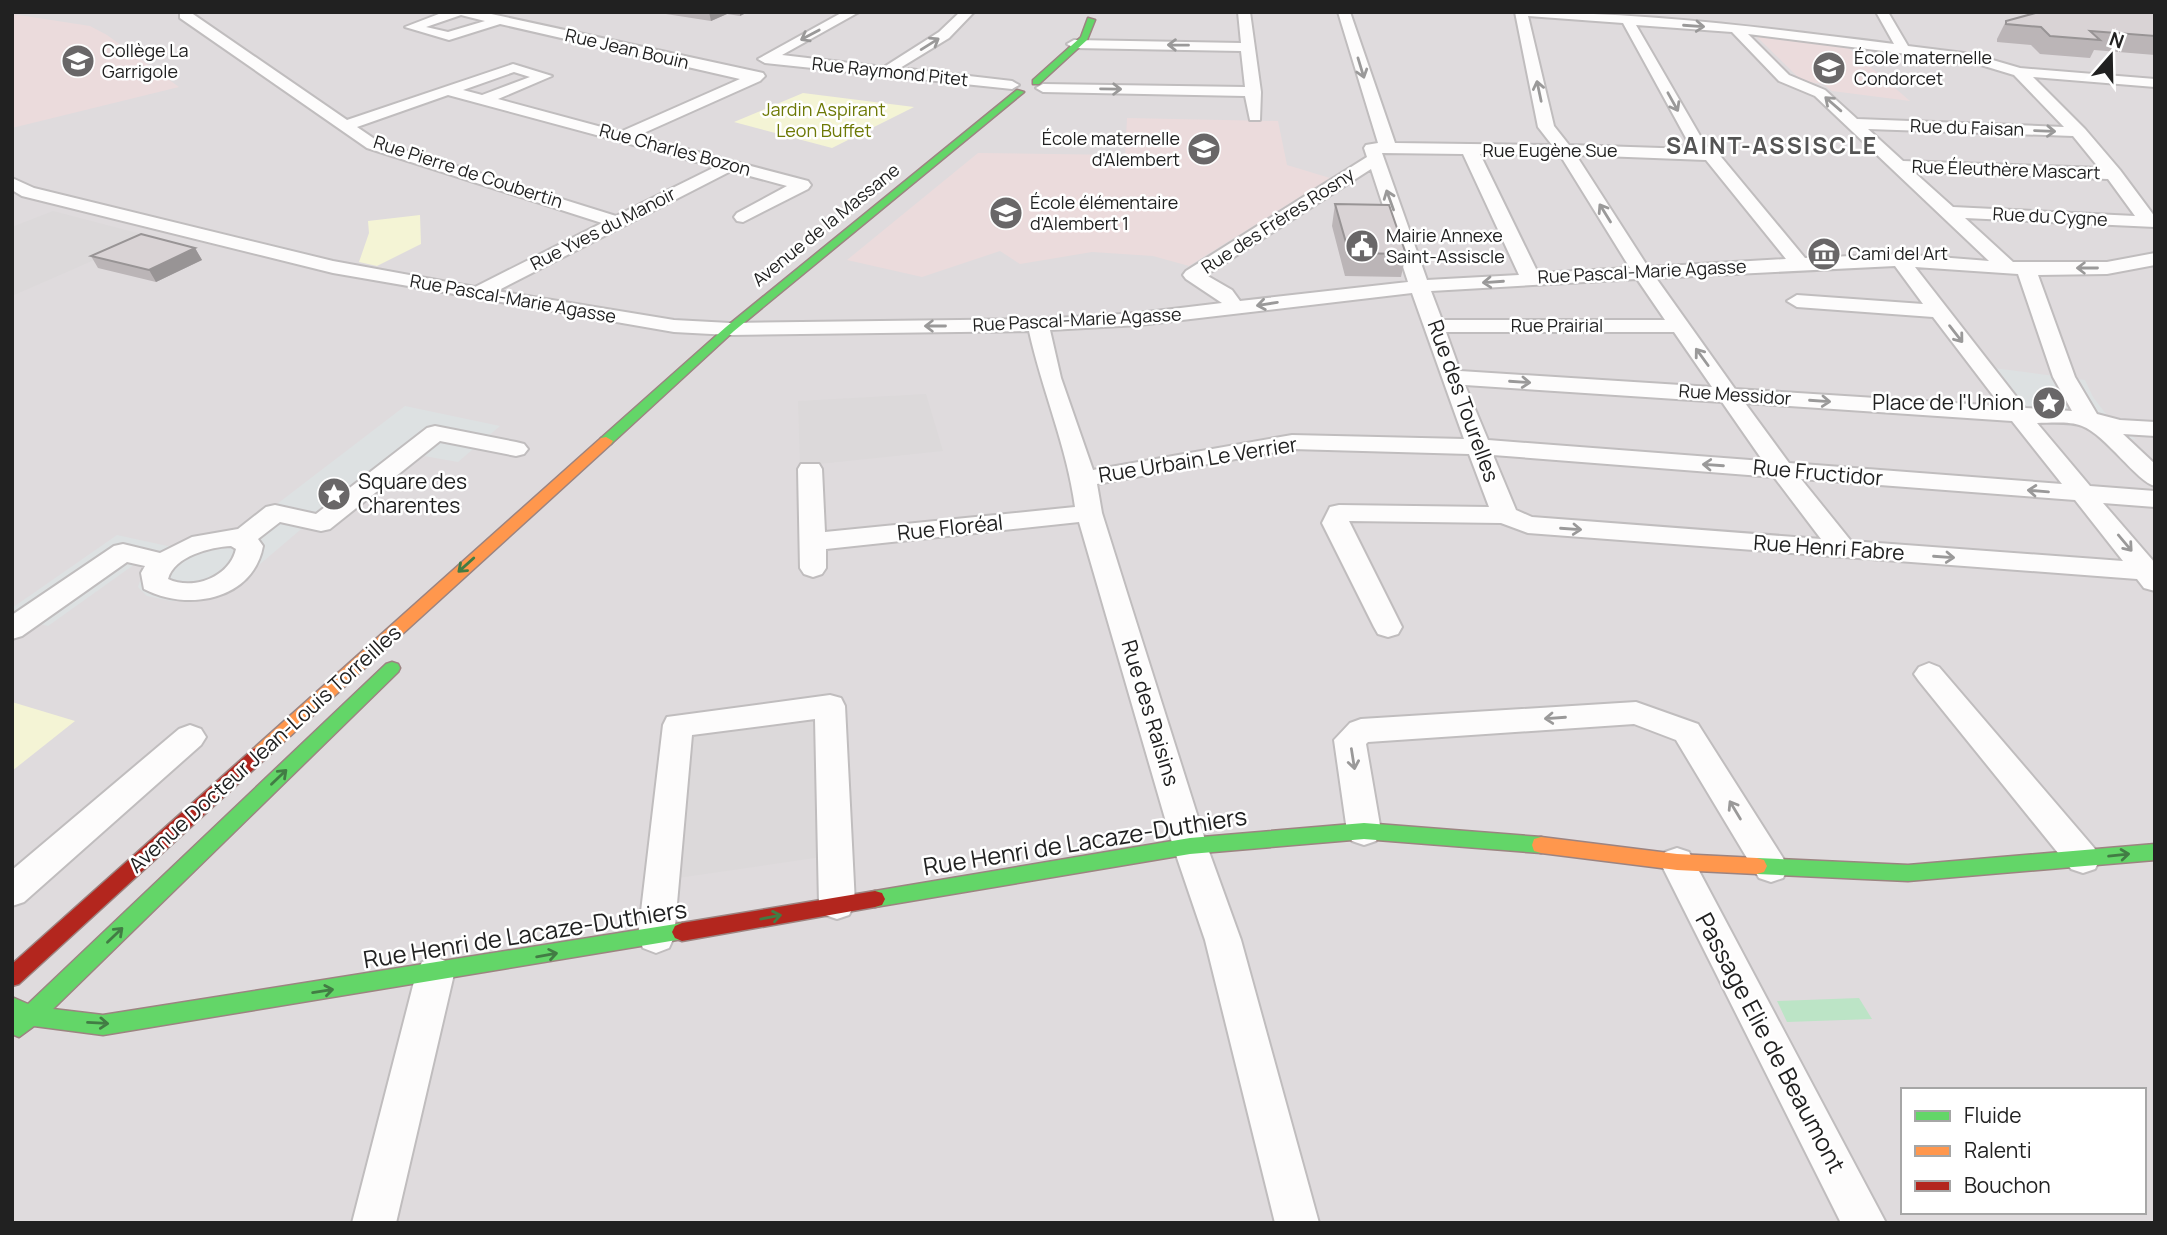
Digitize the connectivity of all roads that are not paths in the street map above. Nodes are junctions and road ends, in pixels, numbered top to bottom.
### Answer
1 (458, 12) edge
2 (464, 12) edge
3 (853, 12) edge
4 (968, 12) edge
5 (1244, 12) edge
6 (1344, 12) edge
7 (1521, 12) edge
8 (1529, 12) edge
9 (1882, 12) edge
10 (187, 13) edge
11 (1095, 16) edge
12 (499, 20) junction
13 (1628, 21) junction
14 (1736, 29) junction
15 (1074, 44) junction
16 (1247, 47) junction
17 (1903, 48) junction
18 (768, 58) junction
19 (789, 62) junction
20 (888, 71) junction
21 (2019, 72) junction
22 (733, 74) junction
23 (755, 78) junction
24 (2154, 84) edge
25 (1028, 87) junction
26 (449, 91) junction
27 (1254, 92) junction
28 (483, 100) junction
29 (1255, 117) dead end
30 (1855, 124) junction
31 (347, 125) junction
32 (2079, 132) junction
33 (624, 136) junction
34 (1470, 150) junction
35 (1566, 152) junction
36 (1382, 154) junction
37 (1711, 155) junction
38 (731, 164) junction
39 (1898, 166) junction
40 (2114, 174) junction
41 (12, 183) edge
42 (1946, 212) junction
43 (743, 217) dead end
44 (618, 222) junction
45 (2151, 222) edge
46 (2155, 259) edge
47 (1900, 260) junction
48 (1800, 264) junction
49 (2017, 268) junction
50 (1641, 271) junction
51 (1531, 279) junction
52 (1422, 286) junction
53 (475, 294) junction
54 (1797, 301) dead end
55 (1236, 309) junction
56 (1938, 310) junction
57 (1038, 325) junction
58 (1435, 326) junction
59 (1679, 326) junction
60 (730, 329) junction
61 (1451, 377) junction
62 (1729, 394) junction
63 (2019, 415) junction
64 (2088, 419) junction
65 (2155, 429) edge
66 (1481, 447) junction
67 (516, 449) dead end
68 (810, 469) dead end
69 (1782, 470) junction
70 (1084, 479) junction
71 (2155, 480) edge
72 (2084, 494) junction
73 (2155, 499) edge
74 (1089, 513) junction
75 (1505, 515) junction
76 (519, 522) junction
77 (241, 540) junction
78 (810, 542) junction
79 (1844, 550) junction
80 (500, 558) dead end
81 (163, 562) junction
82 (813, 568) dead end
83 (2152, 576) edge
84 (1388, 627) dead end
85 (12, 629) edge
86 (402, 657) dead end
87 (1929, 674) dead end
88 (190, 737) dead end
89 (1364, 831) junction
90 (1190, 846) junction
91 (2155, 852) edge
92 (2083, 859) junction
93 (1677, 862) junction
94 (1771, 868) junction
95 (12, 891) edge
96 (159, 894) joint
97 (836, 904) junction
98 (656, 937) junction
99 (435, 974) junction
100 (12, 977) edge
101 (12, 1007) edge
102 (30, 1016) junction
103 (12, 1033) edge
104 (374, 1223) edge
105 (1297, 1223) edge
106 (1864, 1223) edge

1 - 12 street
2 - 12 street, Rue Jean Bouin
3 -> 18 street
20 -> 4 street
5 - 16 street
6 -> 36 street, Rue des Tourelles
35 -> 7 street
8 - 13 street
9 - 17 street
10 - 31 street, Rue Pierre de Coubertin
11 - 15 main road, Avenue de la Massane
12 - 22 street, Rue Jean Bouin
13 -> 14 street
13 -> 37 street
14 - 17 street
30 -> 14 street
16 -> 15 street
15 - 25 main road, Avenue de la Massane
16 - 27 street
17 - 21 street
18 - 19 street, Rue Raymond Pitet
18 - 22 street
19 - 20 street, Rue Raymond Pitet
19 - 23 street
20 - 25 street, Rue Raymond Pitet
21 - 24 street
21 - 32 street
22 - 23 street, Rue Jean Bouin
23 - 33 street
25 -> 27 street, Rue Raymond Pitet
25 - 60 main road, Avenue de la Massane
26 - 28 street, Rue Charles Bozon
26 - 28 street
26 - 31 street
27 - 29 street
28 - 33 street, Rue Charles Bozon
30 -> 32 street, Rue du Faisan
30 - 39 street
31 - 44 street, Rue Pierre de Coubertin
32 - 40 street
33 - 38 street, Rue Charles Bozon
34 - 35 street, Rue Eugène Sue
34 - 36 street, Rue Eugène Sue
34 - 51 street
35 - 37 street, Rue Eugène Sue
50 -> 35 street
52 -> 36 street, Rue des Tourelles
36 - 55 street, Rue des Frères Rosny
37 - 48 street
38 - 43 street, Rue Charles Bozon
38 - 44 street, Rue Yves du Manoir
39 - 40 street, Rue Éleuthère Mascart
39 - 42 street
40 - 45 street
41 - 53 street, Rue Pascal-Marie Agasse
42 - 45 street, Rue du Cygne
42 - 49 street
44 - 53 street, Rue Yves du Manoir
46 -> 49 street, Rue Pascal-Marie Agasse
47 - 48 street, Rue Pascal-Marie Agasse
47 - 49 street, Rue Pascal-Marie Agasse
47 - 56 street
48 - 50 street, Rue Pascal-Marie Agasse
49 - 64 street
50 - 51 street, Rue Pascal-Marie Agasse
50 - 59 street
51 -> 52 street, Rue Pascal-Marie Agasse
52 -> 55 street, Rue Pascal-Marie Agasse
52 - 58 street, Rue des Tourelles
53 - 60 street, Rue Pascal-Marie Agasse
54 - 56 street
55 - 57 street, Rue Pascal-Marie Agasse
56 -> 63 street
57 -> 60 street, Rue Pascal-Marie Agasse
57 - 70 street, Rue des Raisins
58 - 59 street, Rue Prairial
58 - 61 street, Rue des Tourelles
62 -> 59 street
60 - 76 main road, Avenue Docteur Jean-Louis Torreilles
61 -> 62 street, Rue Messidor
61 - 66 street, Rue des Tourelles
62 -> 63 street, Rue Messidor
62 - 69 street
63 - 64 street
63 - 72 street
64 - 65 street
64 - 71 street
69 -> 66 street, Rue Fructidor
66 - 70 street, Rue Urbain Le Verrier
66 - 75 street, Rue des Tourelles
67 - 77 street
68 - 78 street
72 -> 69 street, Rue Fructidor
69 - 79 street
70 - 74 street, Rue des Raisins
72 - 73 street, Rue Fructidor
72 -> 83 street
74 - 78 street, Rue Floréal
74 - 90 street, Rue des Raisins
75 -> 79 street, Rue Henri Fabre
75 - 84 street, Rue Henri Fabre
76 - 80 main road, Avenue Docteur Jean-Louis Torreilles
76 -> 100 main road, Avenue Docteur Jean-Louis Torreilles
77 - 81 street
77 - 81 street
78 - 82 street
79 -> 83 street, Rue Henri Fabre
81 - 85 street
96 -> 86 street, Avenue Docteur Jean-Louis Torreilles
87 - 92 street
88 - 95 street
89 - 90 main road, Rue Henri de Lacaze-Duthiers
89 - 93 main road, Rue Henri de Lacaze-Duthiers
94 -> 89 street
90 - 97 main road, Rue Henri de Lacaze-Duthiers
90 - 105 street, Rue des Raisins
92 -> 91 main road, Rue Henri de Lacaze-Duthiers
92 - 94 main road, Rue Henri de Lacaze-Duthiers
93 - 94 main road, Rue Henri de Lacaze-Duthiers
93 - 106 street, Passage Elie de Beaumont
102 -> 96 main road, Avenue Docteur Jean-Louis Torreilles
98 -> 97 main road, Rue Henri de Lacaze-Duthiers
97 - 98 street
99 -> 98 main road, Rue Henri de Lacaze-Duthiers
102 -> 99 main road, Rue Henri de Lacaze-Duthiers
99 - 104 street
101 - 102 main road
102 - 103 main road, Avenue Docteur Jean-Louis Torreilles

